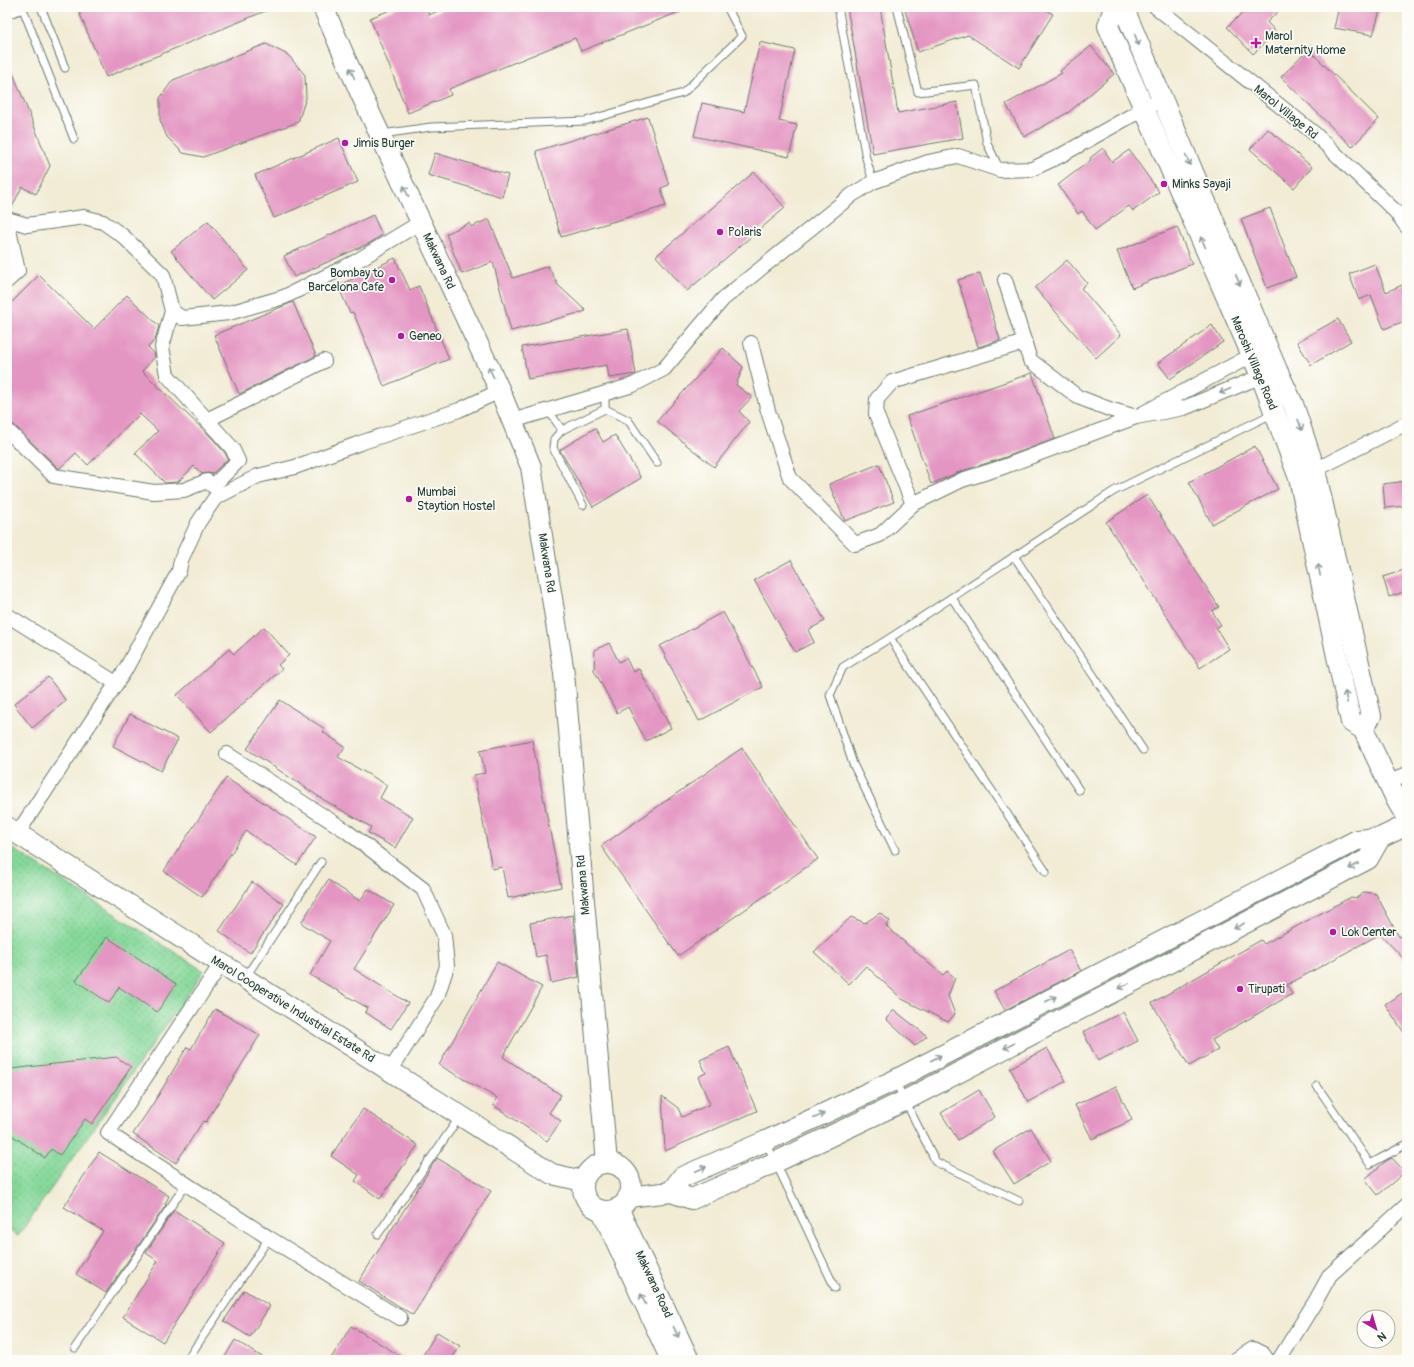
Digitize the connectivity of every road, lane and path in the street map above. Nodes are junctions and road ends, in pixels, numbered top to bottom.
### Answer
1 (41, 7) edge
2 (323, 7) edge
3 (728, 7) edge
4 (838, 7) edge
5 (897, 7) edge
6 (1114, 7) edge
7 (1118, 7) edge
8 (1156, 7) edge
9 (27, 8) edge
10 (7, 15) edge
11 (65, 68) dead end
12 (1162, 99) junction
13 (1144, 109) junction
14 (380, 134) junction
15 (74, 139) dead end
16 (1000, 170) junction
17 (873, 182) junction
18 (7, 220) edge
19 (421, 222) junction
20 (1407, 227) edge
21 (1005, 280) dead end
22 (7, 281) edge
23 (172, 311) junction
24 (1025, 342) junction
25 (751, 343) dead end
26 (1260, 351) junction
27 (324, 361) dead end
28 (1269, 373) junction
29 (500, 391) junction
30 (605, 394) junction
31 (1284, 408) junction
32 (606, 409) junction
33 (548, 410) junction
34 (1136, 417) junction
35 (207, 420) junction
36 (512, 421) junction
37 (1407, 423) edge
38 (7, 430) edge
39 (562, 430) junction
40 (657, 463) dead end
41 (1315, 470) junction
42 (913, 504) junction
43 (584, 505) dead end
44 (1014, 556) junction
45 (952, 598) junction
46 (7, 614) edge
47 (890, 638) junction
48 (116, 683) junction
49 (1363, 729) junction
50 (1143, 750) dead end
51 (227, 754) dead end
52 (1407, 774) edge
53 (1389, 783) junction
54 (1079, 790) dead end
55 (1407, 818) edge
56 (1407, 825) edge
57 (12, 830) edge
58 (1380, 838) junction
59 (895, 850) dead end
60 (320, 862) dead end
61 (1046, 872) dead end
62 (221, 964) junction
63 (244, 979) junction
64 (390, 1071) junction
65 (895, 1080) junction
66 (1317, 1086) dead end
67 (906, 1100) junction
68 (461, 1116) junction
69 (766, 1141) junction
70 (1407, 1144) edge
71 (776, 1162) junction
72 (608, 1163) junction
73 (583, 1181) junction
74 (186, 1184) junction
75 (671, 1192) junction
76 (1019, 1200) dead end
77 (616, 1205) junction
78 (1407, 1205) edge
79 (378, 1234) dead end
80 (269, 1238) junction
81 (835, 1288) dead end
82 (400, 1318) dead end
83 (75, 1348) dead end
84 (679, 1357) edge
85 (187, 1360) edge
86 (1235, 1360) edge
87 (1267, 1360) edge
88 (1279, 1360) edge

1 - 11 lane
14 -> 2 street, Makwana Rd
3 - 14 lane
4 - 17 lane
5 - 16 lane
6 - 13 street, Maroshi Village Road
7 -> 12 street, Maroshi Village Road
8 - 20 street, Marol Village Rd
9 - 10 lane
9 - 15 lane
12 - 13 street
12 -> 26 street, Maroshi Village Road
13 - 16 street
26 -> 13 street, Maroshi Village Road
19 -> 14 street, Makwana Rd
16 - 17 street
17 - 30 street
18 - 22 street
18 - 23 street
19 - 23 street
29 -> 19 street, Makwana Rd
21 - 24 street
23 - 35 street
24 - 34 street
24 - 42 street
25 - 42 street
26 - 28 street, Maroshi Village Road
26 - 34 street
27 - 35 street
28 - 31 street, Maroshi Village Road
28 -> 34 street
29 - 36 street, Makwana Rd
29 - 48 street
30 - 32 lane
30 - 33 street
31 -> 41 street, Maroshi Village Road
31 - 44 lane
49 -> 31 street, Maroshi Village Road
32 - 39 lane
32 - 40 lane
33 - 36 street
33 - 39 lane
34 - 42 street
35 - 38 street
36 - 72 street, Makwana Rd
37 - 41 street
39 - 43 lane
41 - 49 street, Maroshi Village Road
44 - 45 lane
44 - 50 lane
45 - 47 lane
45 - 54 lane
46 - 48 street
47 - 59 lane
47 - 61 lane
48 - 57 street
49 - 53 street, Maroshi Village Road
51 - 64 street
52 - 53 street
53 - 55 street, Maroshi Village Road
56 - 58 street
57 - 62 street, Marol Cooperative Industrial Estate Rd
65 -> 58 street
58 -> 67 street
60 - 63 lane
62 - 63 street, Marol Cooperative Industrial Estate Rd
62 - 74 street
63 - 64 street, Marol Cooperative Industrial Estate Rd
64 - 68 street, Marol Cooperative Industrial Estate Rd
65 - 67 lane
69 -> 65 street
66 - 70 lane
67 - 71 street
67 - 76 lane
68 - 73 street, Marol Cooperative Industrial Estate Rd
68 - 79 lane
69 - 71 lane
75 -> 69 street
71 - 75 street
71 - 81 lane
72 - 73 street
72 - 77 street
73 - 77 street
74 - 80 street
74 - 83 lane
75 - 77 street
77 - 84 street, Makwana Road
78 - 88 street
80 - 82 street
80 - 85 lane
86 - 87 street

